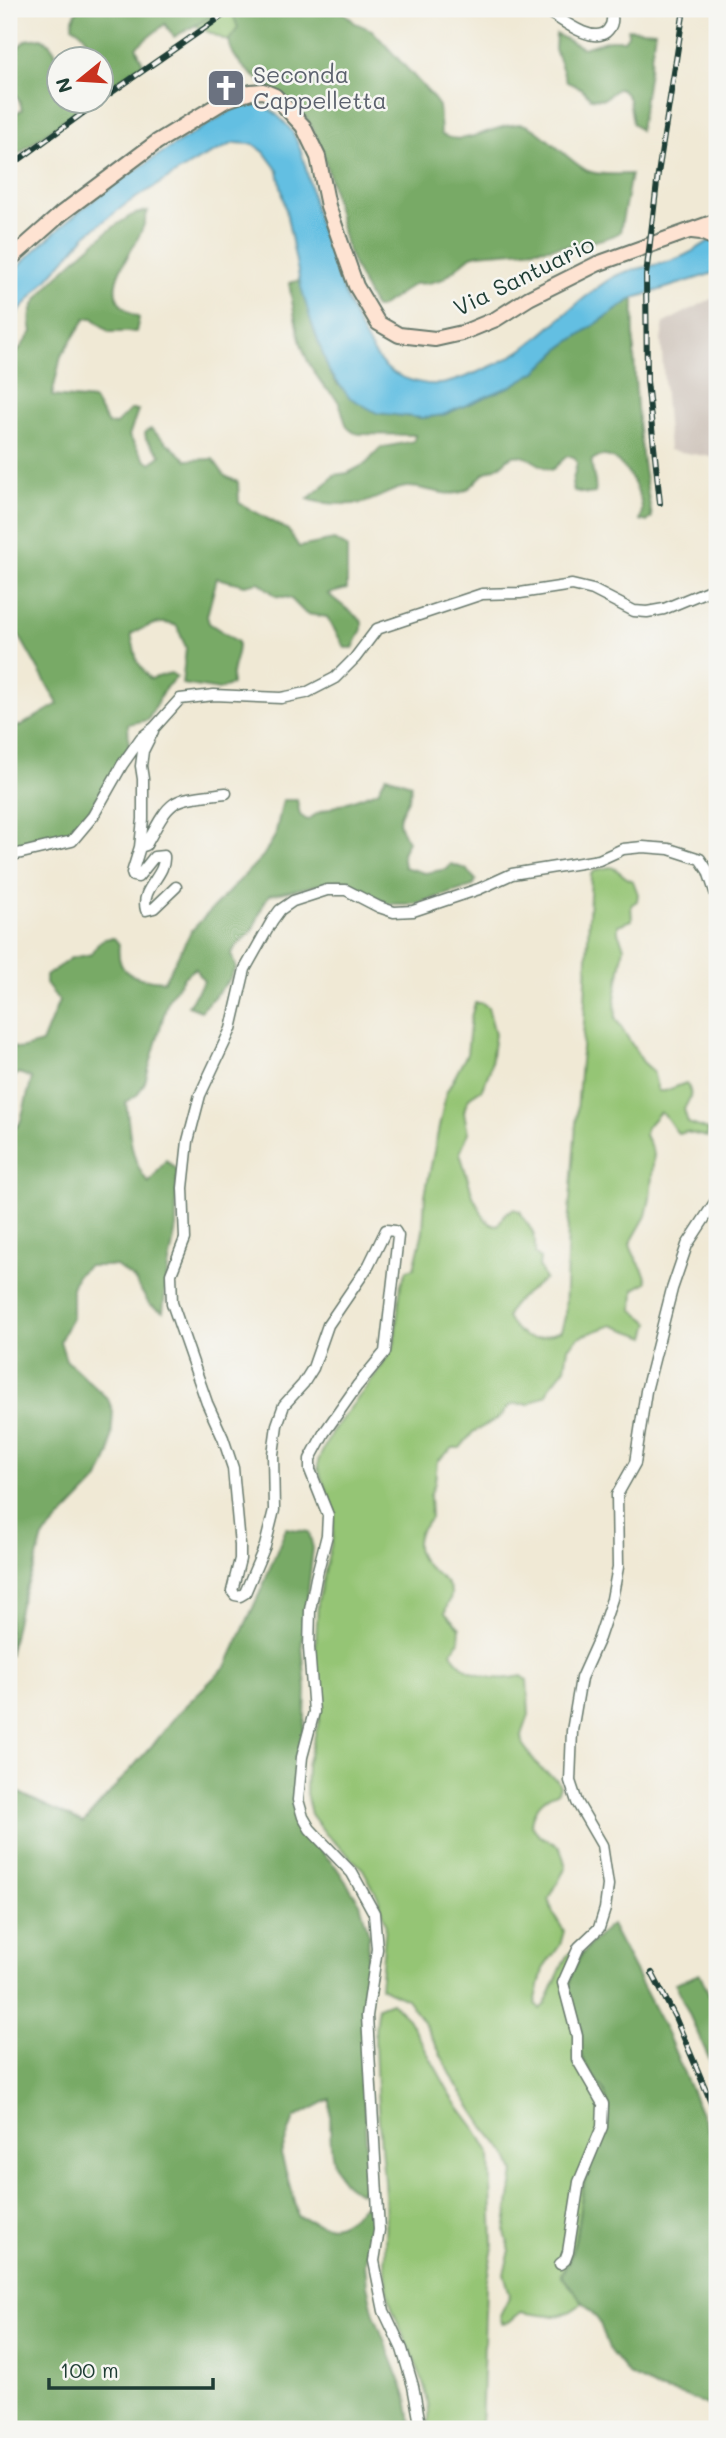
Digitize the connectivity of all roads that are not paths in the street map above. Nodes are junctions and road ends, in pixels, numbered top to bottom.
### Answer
1 (544, 9) edge
2 (610, 9) edge
3 (717, 221) edge
4 (692, 231) junction
5 (714, 237) edge
6 (9, 260) edge
7 (717, 587) edge
8 (155, 728) junction
9 (226, 793) dead end
10 (141, 847) junction
11 (9, 856) edge
12 (176, 887) dead end
13 (717, 898) edge
14 (717, 1199) edge
15 (560, 2264) dead end
16 (421, 2429) edge

1 - 2 street
3 - 4 main road, Via Santuario
4 - 5 main road
4 - 6 main road, Via Santuario
7 - 8 street
8 - 10 street
8 - 11 street
9 - 10 street
10 - 12 street
13 - 16 street
14 - 15 street

